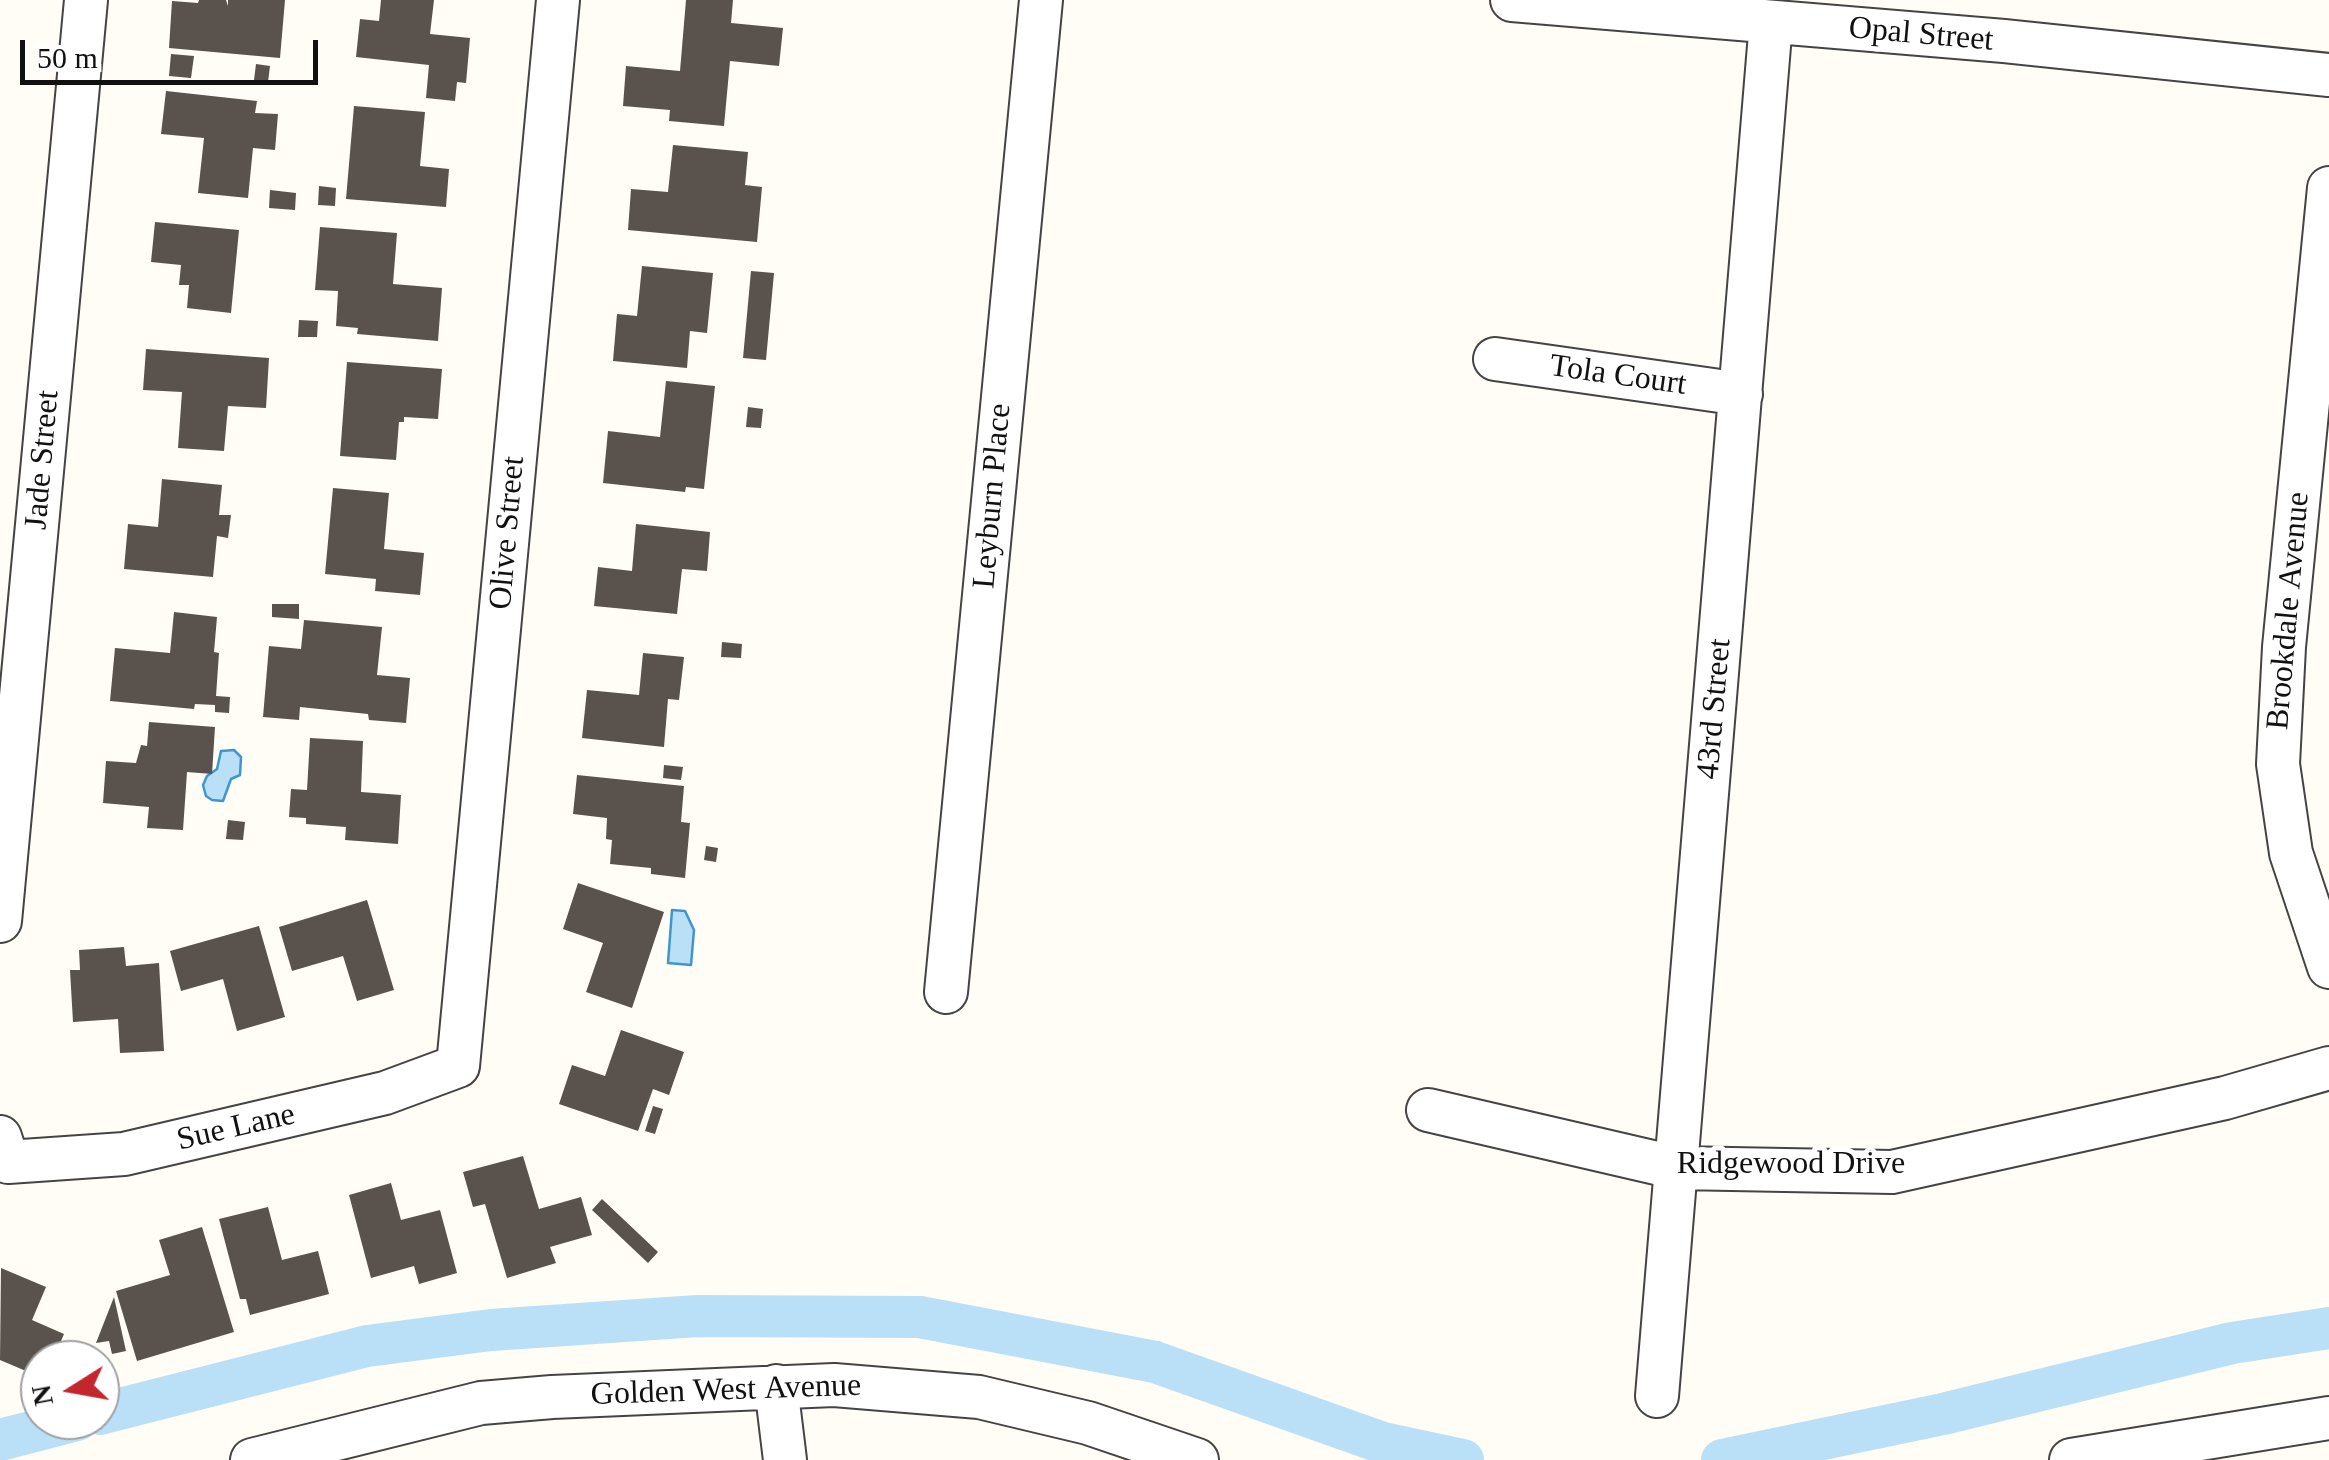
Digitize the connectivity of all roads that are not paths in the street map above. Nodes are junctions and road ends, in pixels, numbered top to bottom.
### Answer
1 (86, 0) edge
2 (558, 0) edge
3 (1041, 0) edge
4 (1512, 0) edge
5 (1771, 22) junction
6 (2329, 75) edge
7 (2329, 188) edge
8 (1495, 358) dead end
9 (1741, 394) junction
10 (0, 921) edge
11 (2329, 967) edge
12 (946, 992) dead end
13 (458, 1066) joint
14 (2329, 1068) edge
15 (1428, 1110) dead end
16 (4, 1150) edge
17 (1678, 1168) junction
18 (776, 1386) junction
19 (1657, 1396) dead end
20 (2329, 1418) edge
21 (252, 1460) edge
22 (786, 1460) edge
23 (1197, 1460) edge
24 (2071, 1460) edge

1 - 10 street, Jade Street
2 - 13 street, Olive Street
3 - 12 street, Leyburn Place
4 - 5 street, Opal Street
5 - 6 street, Opal Street
5 - 9 street, 43rd Street
7 - 11 street, Brookdale Avenue
8 - 9 street, Tola Court
9 - 17 street, 43rd Street
13 - 16 street, Sue Lane
14 - 17 street, Ridgewood Drive
15 - 17 street, Ridgewood Drive
17 - 19 street, 43rd Street
18 - 21 street, Golden West Avenue
18 - 22 street
18 - 23 street, Golden West Avenue
20 - 24 street

